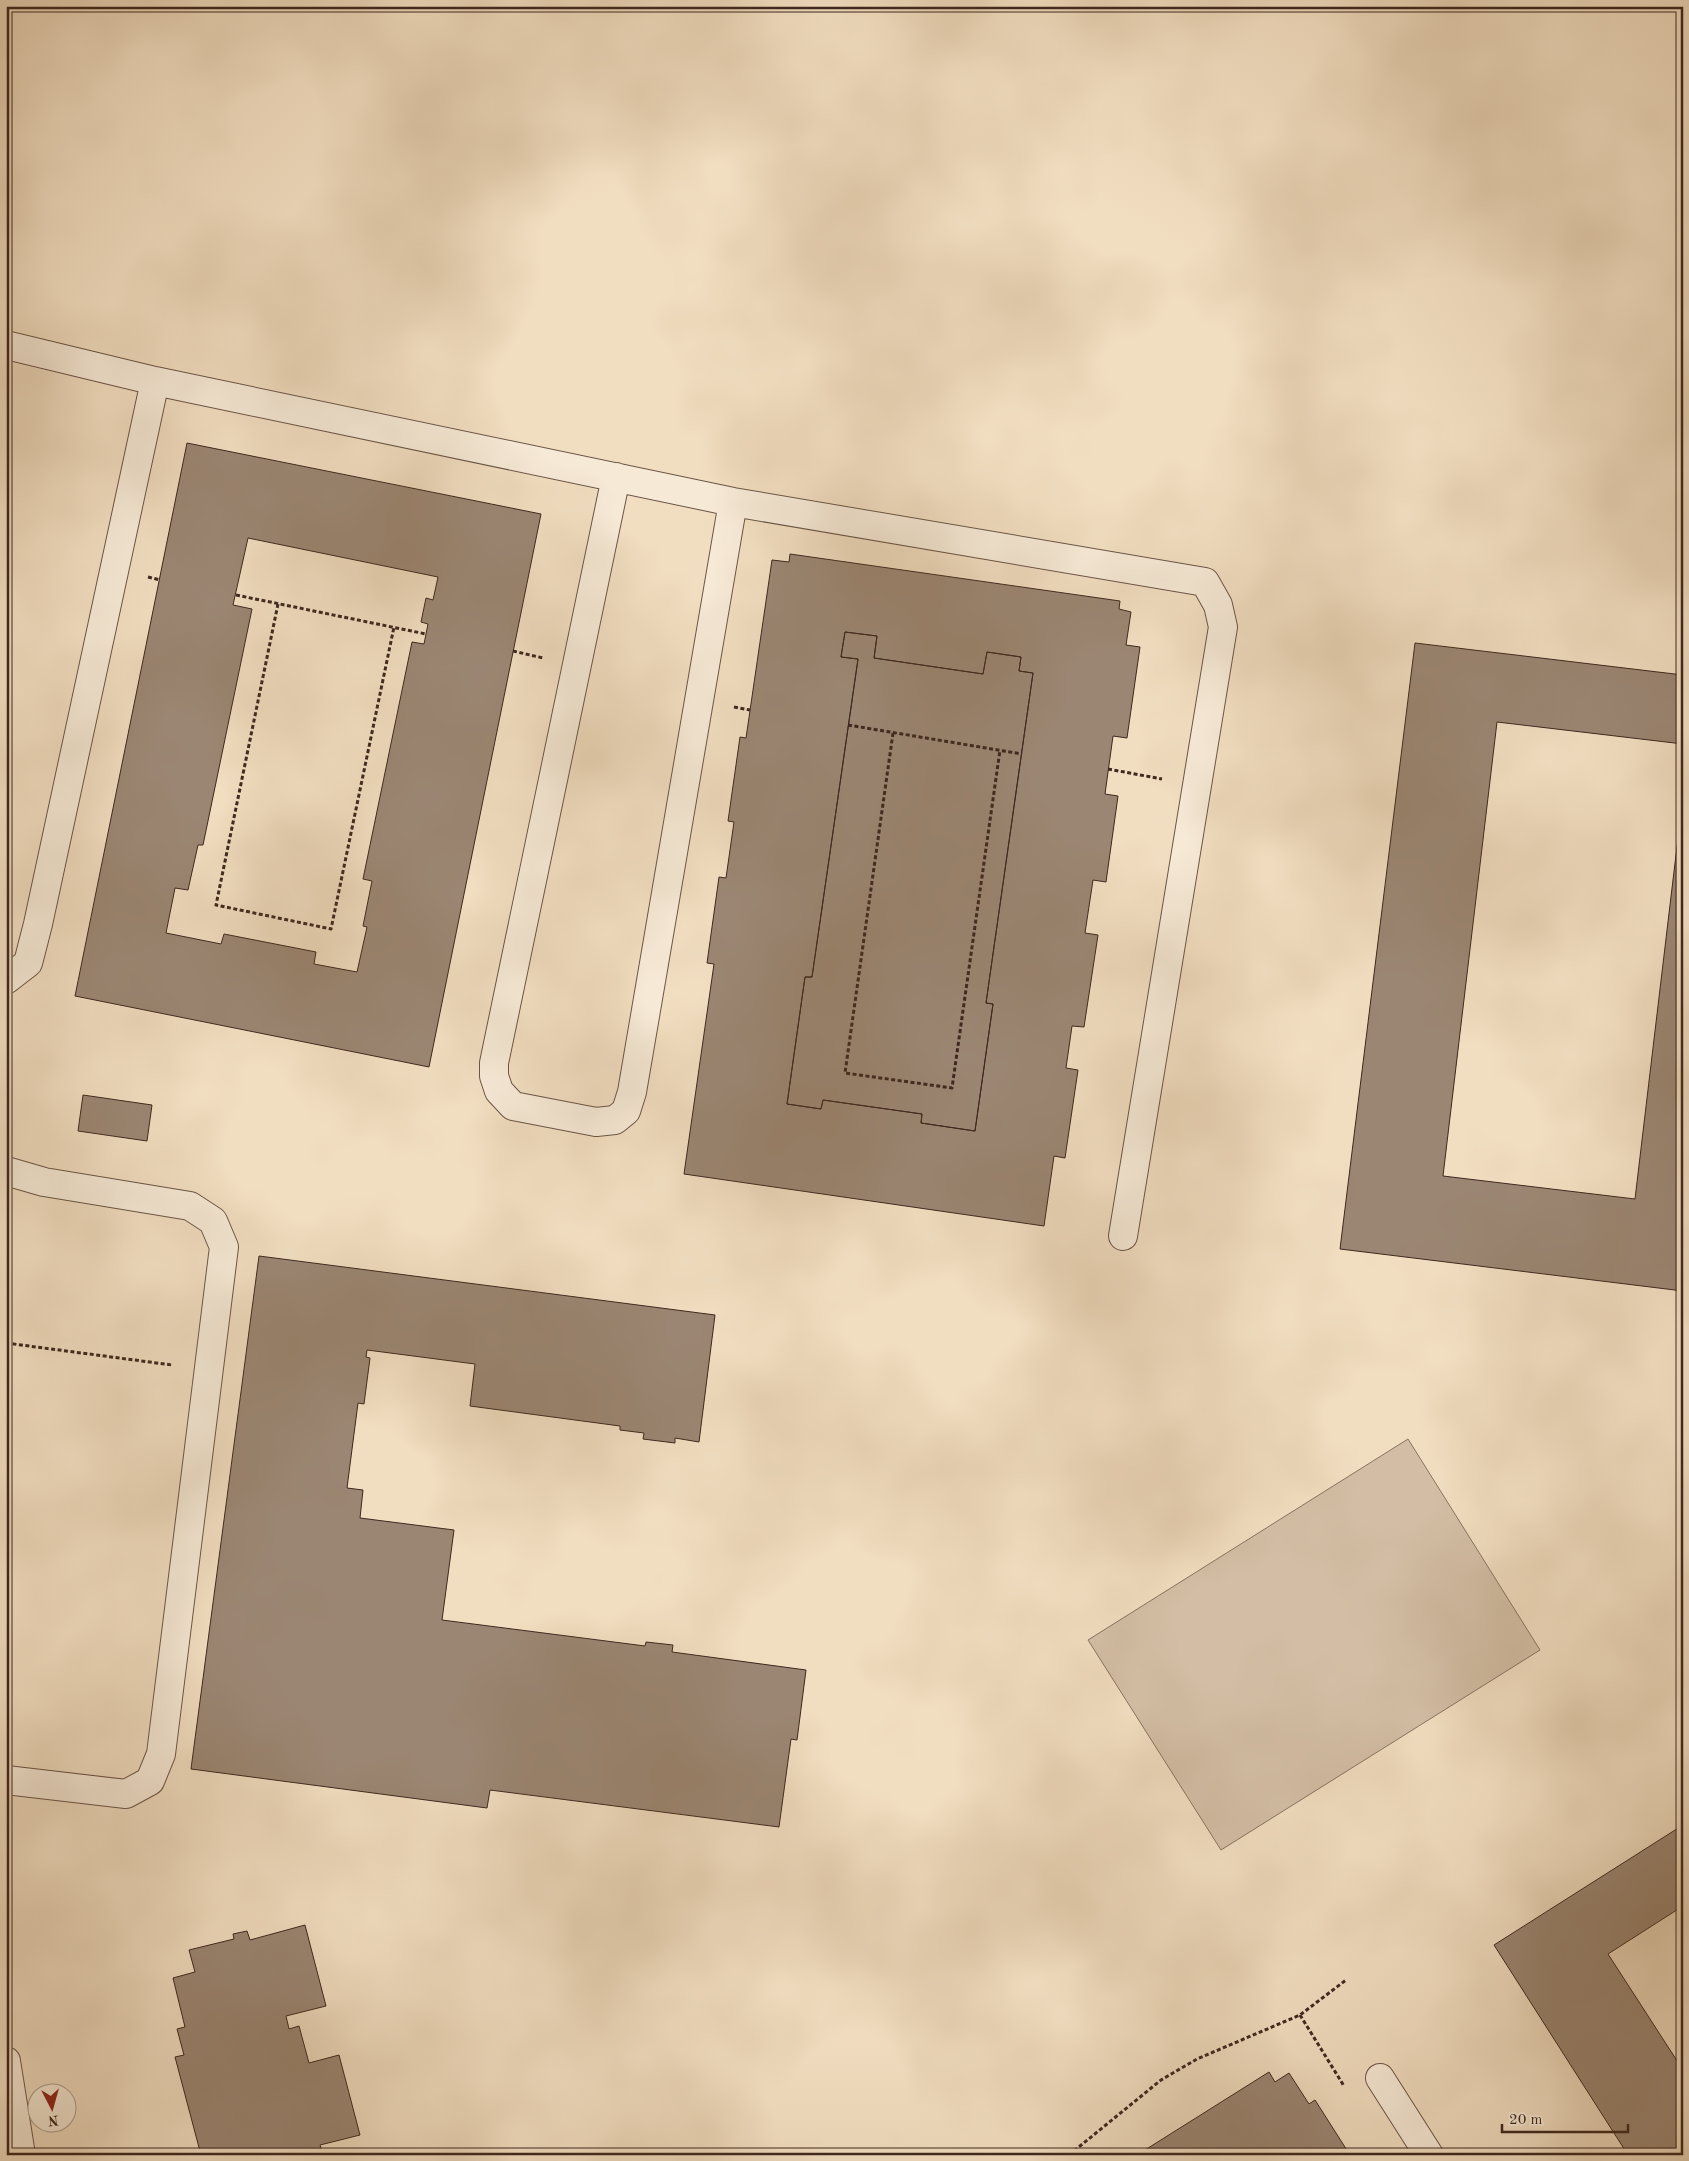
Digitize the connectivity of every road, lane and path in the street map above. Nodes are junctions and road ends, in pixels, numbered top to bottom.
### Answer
1 (6, 346) edge
2 (154, 381) junction
3 (616, 477) junction
4 (733, 502) junction
5 (236, 595) dead end
6 (278, 604) junction
7 (394, 627) junction
8 (426, 634) dead end
9 (848, 725) dead end
10 (893, 733) junction
11 (1000, 750) junction
12 (1022, 754) dead end
13 (1108, 769) dead end
14 (1197, 785) junction
15 (6, 980) edge
16 (6, 1171) edge
17 (1123, 1236) dead end
18 (6, 1343) edge
19 (208, 1369) junction
20 (6, 1780) edge
21 (1346, 1980) dead end
22 (6, 2061) edge
23 (1380, 2078) dead end
24 (20, 2155) edge
25 (1069, 2155) edge
26 (1429, 2155) edge

1 - 2 lane
2 - 3 lane
2 - 15 lane
3 - 4 lane
3 - 4 lane
4 - 14 lane
5 - 6 path
6 - 7 path
6 - 7 path
7 - 8 path
9 - 10 path
10 - 11 path
10 - 11 path
11 - 12 path
13 - 14 path
14 - 17 lane
16 - 19 lane
18 - 19 path
19 - 20 lane
21 - 25 path
22 - 24 lane
23 - 26 lane

